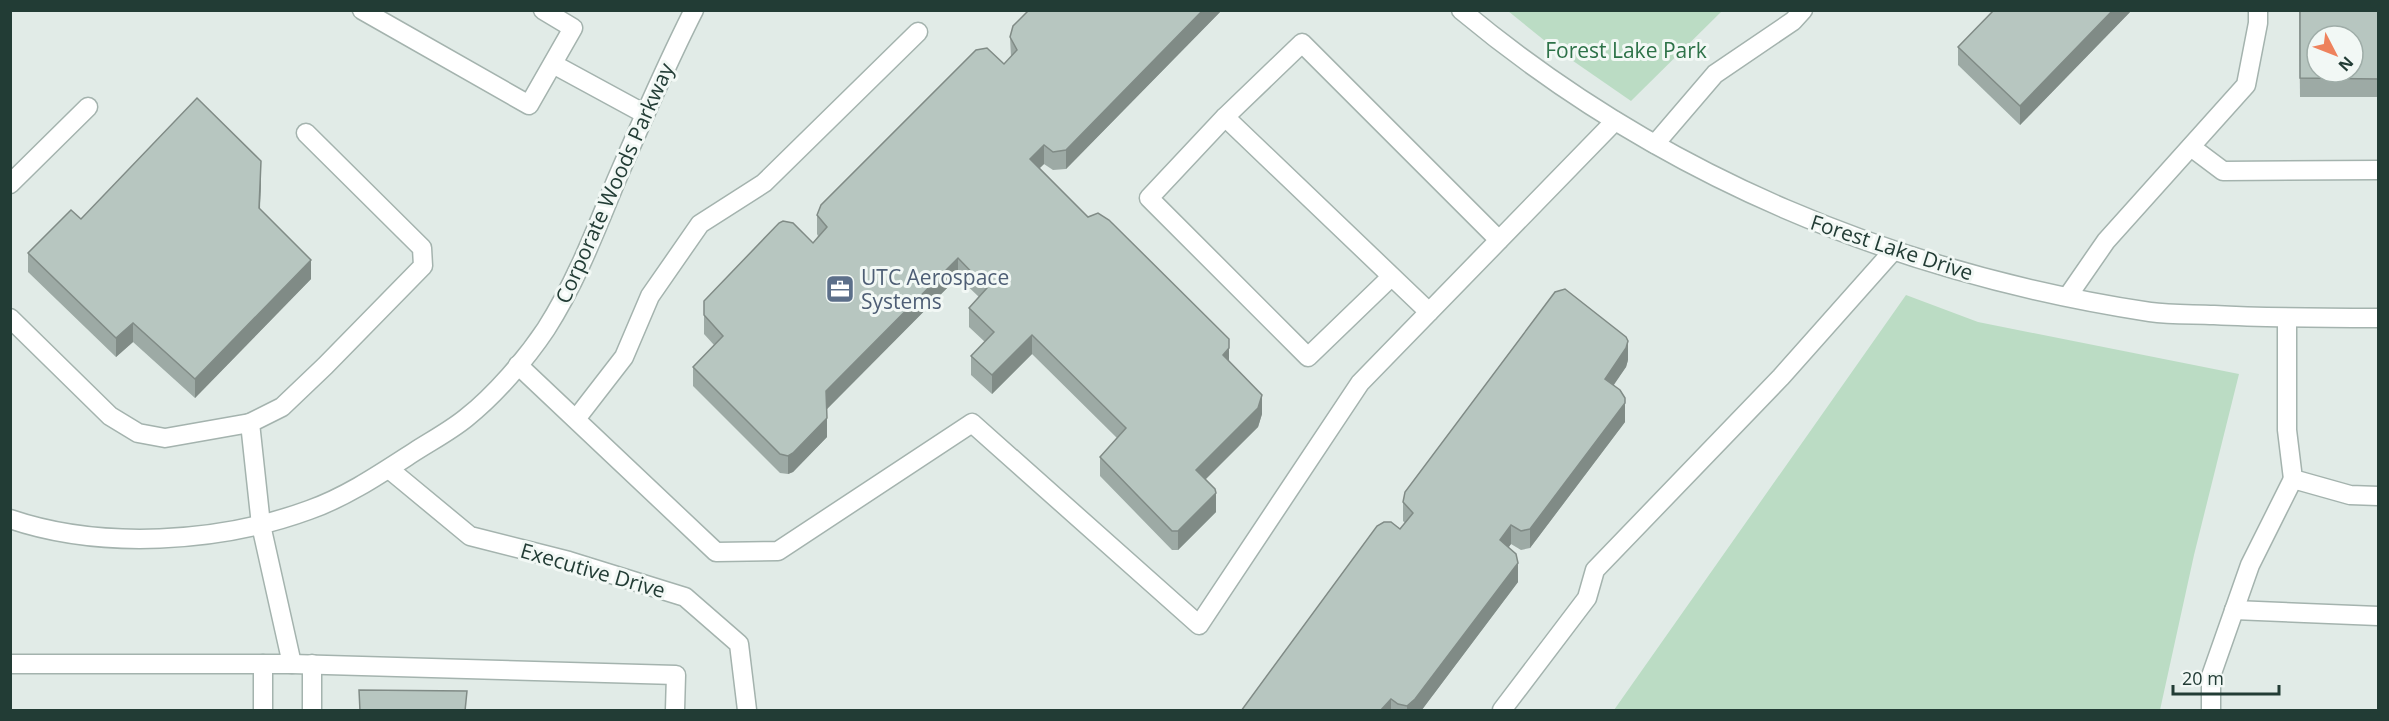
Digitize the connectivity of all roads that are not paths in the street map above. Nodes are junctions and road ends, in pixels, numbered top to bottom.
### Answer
1 (362, 10) edge
2 (543, 10) edge
3 (694, 10) edge
4 (1461, 10) edge
5 (1803, 10) edge
6 (2258, 10) edge
7 (918, 32) dead end
8 (553, 64) junction
9 (88, 107) dead end
10 (645, 114) junction
11 (1225, 117) junction
12 (1615, 121) junction
13 (306, 133) dead end
14 (1655, 144) junction
15 (2191, 147) junction
16 (2379, 170) edge
17 (10, 184) edge
18 (1498, 240) junction
19 (1893, 251) junction
20 (1391, 277) junction
21 (2068, 296) junction
22 (1429, 312) junction
23 (10, 318) edge
24 (2287, 318) junction
25 (2379, 318) edge
26 (518, 365) junction
27 (576, 419) junction
28 (250, 423) junction
29 (389, 468) junction
30 (2293, 479) junction
31 (2379, 496) edge
32 (10, 519) edge
33 (261, 525) junction
34 (2234, 610) junction
35 (2379, 616) edge
36 (10, 664) edge
37 (263, 664) junction
38 (292, 664) junction
39 (312, 664) junction
40 (263, 711) edge
41 (312, 711) edge
42 (675, 711) edge
43 (747, 711) edge
44 (1502, 711) edge
45 (2211, 711) edge

1 - 8 street
2 - 8 street
3 - 10 street, Corporate Woods Parkway
4 - 12 street, Forest Lake Drive
5 - 14 street
6 - 15 street
7 - 27 street
8 - 10 street
9 - 17 street
10 - 26 street, Corporate Woods Parkway
11 - 18 street
11 - 20 street
11 - 20 street
12 - 14 street, Forest Lake Drive
12 - 18 street
13 - 28 street
14 - 19 street, Forest Lake Drive
15 - 16 street
15 - 21 street
18 - 22 street
19 - 21 street, Forest Lake Drive
19 - 44 street
20 - 22 street
21 - 24 street, Forest Lake Drive
22 - 27 street
23 - 28 street
24 - 25 street, Forest Lake Drive
24 - 30 street
26 - 27 street
26 - 29 street, Corporate Woods Parkway
28 - 33 street
29 - 33 street, Corporate Woods Parkway
29 - 43 street, Executive Drive
30 - 31 street
30 - 34 street
32 - 33 street, Corporate Woods Parkway
33 - 38 street
34 - 35 street
34 - 45 street
36 - 37 street
37 - 38 street
37 - 40 street
38 - 39 street
39 - 41 street
39 - 42 street

